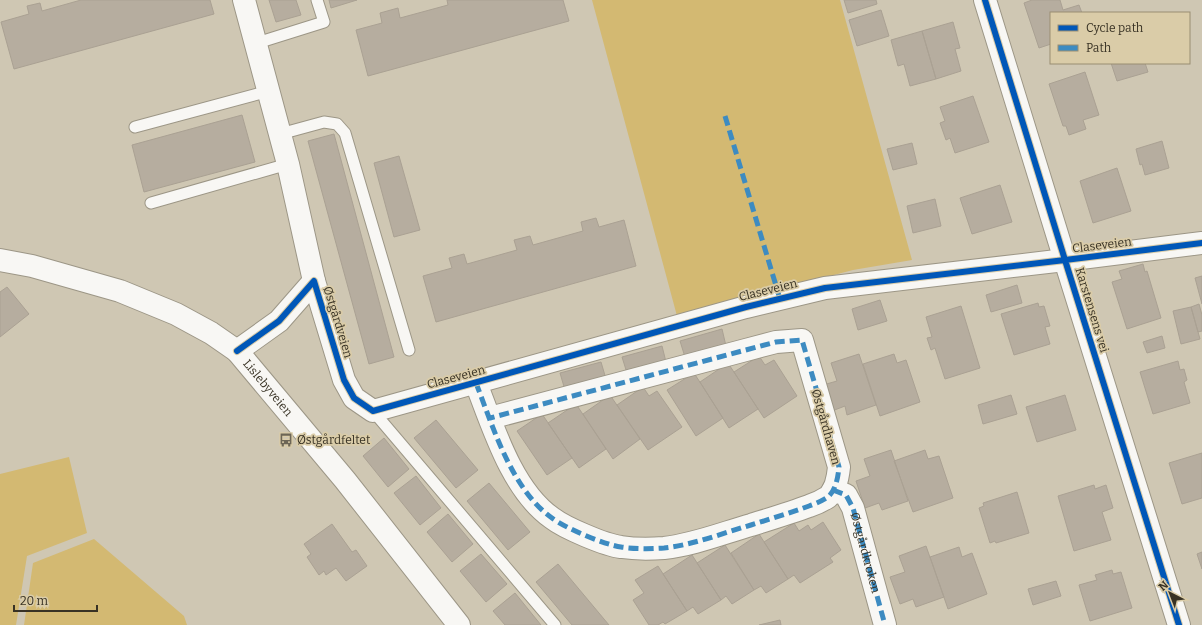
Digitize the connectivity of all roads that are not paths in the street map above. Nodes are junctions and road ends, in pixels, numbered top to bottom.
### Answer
1 (244, 0) edge
2 (316, 0) edge
3 (986, 0) edge
4 (257, 43) junction
5 (270, 91) junction
6 (135, 127) dead end
7 (280, 134) junction
8 (288, 164) junction
9 (151, 203) dead end
10 (1202, 243) edge
11 (0, 260) edge
12 (1065, 260) junction
13 (314, 281) junction
14 (409, 350) dead end
15 (237, 351) junction
16 (476, 383) junction
17 (373, 411) junction
18 (490, 418) junction
19 (833, 490) junction
20 (459, 625) edge
21 (555, 625) edge
22 (884, 625) edge
23 (1179, 625) edge

1 - 4 street, Østgårdveien
2 - 4 lane
3 - 12 street, Karstensens vei
4 - 5 street, Østgårdveien
5 - 6 lane
5 - 7 street, Østgårdveien
7 - 8 street, Østgårdveien
7 - 14 lane
8 - 9 lane
8 - 13 street, Østgårdveien
10 - 12 street, Claseveien
11 - 15 street, Lislebyveien
12 - 16 street, Claseveien
12 - 23 street, Karstensens vei
13 - 15 street, Østgårdveien
13 - 17 street, Østgårdveien
15 - 20 street, Lislebyveien
16 - 17 street, Claseveien
16 - 18 street
17 - 21 lane
18 - 19 street
18 - 19 street, Østgårdhaven
19 - 22 street, Østgårdkroken

